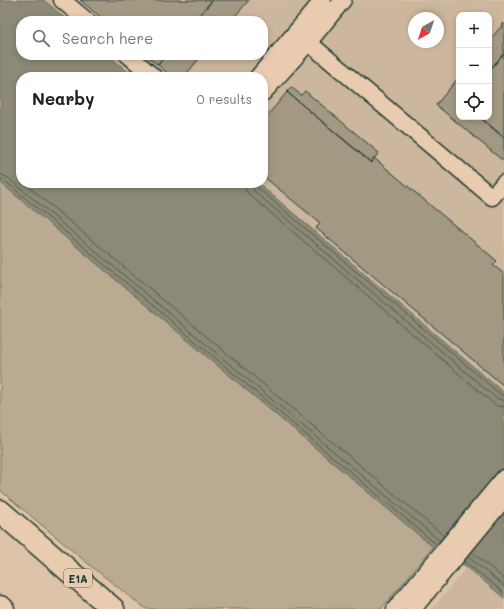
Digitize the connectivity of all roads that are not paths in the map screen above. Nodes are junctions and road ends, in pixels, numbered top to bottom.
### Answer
1 (62, 0) edge
2 (322, 0) edge
3 (343, 0) edge
4 (81, 16) edge
5 (296, 32) junction
6 (308, 43) junction
7 (134, 60) edge
8 (148, 72) edge
9 (262, 72) edge
10 (268, 87) edge
11 (504, 183) edge
12 (504, 478) edge
13 (504, 499) edge
14 (0, 511) edge
15 (42, 548) junction
16 (440, 566) junction
17 (0, 607) edge
18 (3, 609) edge
19 (113, 609) edge
20 (123, 609) edge
21 (395, 609) edge
22 (413, 609) edge

1 - 4 street
2 - 5 street
3 - 6 street
5 - 6 street
5 - 9 street
6 - 10 street
6 - 11 street
7 - 8 street
12 - 16 street
13 - 16 street
14 - 15 highway, E1A
15 - 19 highway, E1A
15 - 20 highway
16 - 21 street
16 - 22 street
17 - 18 highway

